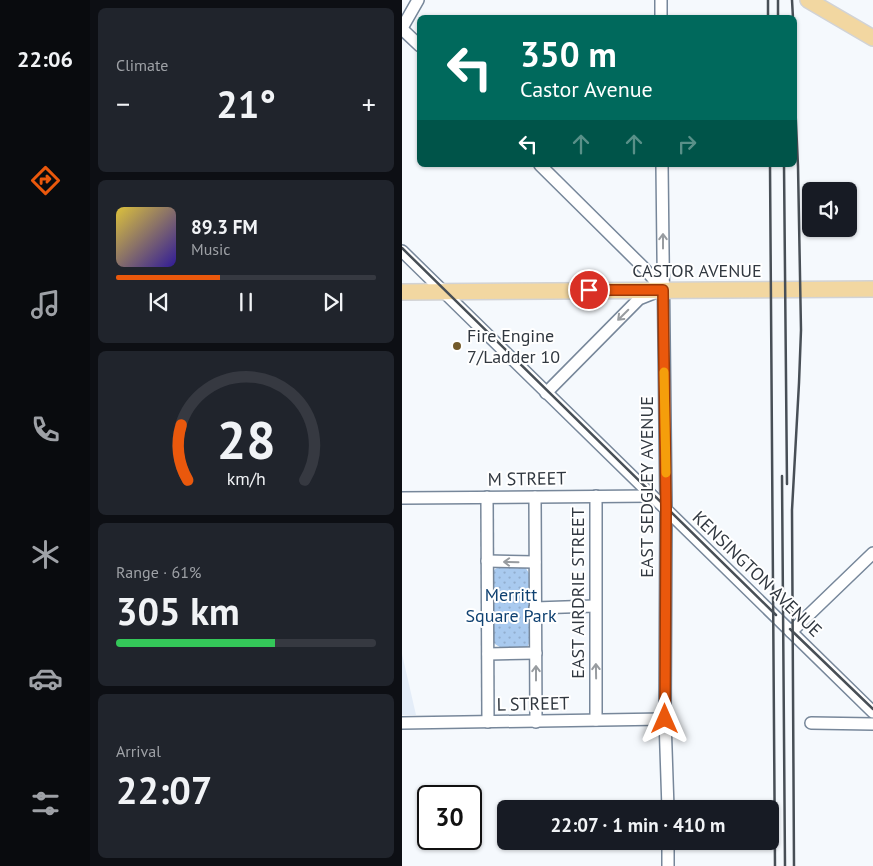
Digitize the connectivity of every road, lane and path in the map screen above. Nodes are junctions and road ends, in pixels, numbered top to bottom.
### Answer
1 (418, 0) edge
2 (661, 0) edge
3 (808, 0) edge
4 (661, 15) edge
5 (402, 29) edge
6 (872, 38) edge
7 (417, 43) edge
8 (542, 167) edge
9 (662, 167) edge
10 (402, 251) edge
11 (872, 289) edge
12 (663, 290) junction
13 (443, 291) junction
14 (402, 292) edge
15 (546, 393) junction
16 (596, 496) junction
17 (652, 496) junction
18 (487, 497) junction
19 (535, 497) junction
20 (402, 498) edge
21 (666, 509) junction
22 (872, 553) edge
23 (487, 561) junction
24 (535, 562) junction
25 (595, 606) junction
26 (535, 608) junction
27 (791, 632) junction
28 (536, 653) junction
29 (488, 654) junction
30 (872, 712) edge
31 (665, 719) junction
32 (596, 720) junction
33 (488, 722) junction
34 (536, 722) junction
35 (402, 723) edge
36 (811, 723) dead end
37 (872, 724) edge
38 (668, 800) edge
39 (668, 850) edge
40 (668, 866) edge

1 - 5 street
2 - 4 street
3 - 6 main road
5 - 7 street
8 - 12 street
12 -> 9 street, EAST SEDGLEY AVENUE
10 - 13 street, KENSINGTON AVENUE
11 - 12 main road, CASTOR AVENUE
12 - 13 main road, CASTOR AVENUE
12 -> 15 street
12 - 21 street, EAST SEDGLEY AVENUE
13 - 14 main road, CASTOR AVENUE
13 - 15 street, KENSINGTON AVENUE
15 - 17 street, KENSINGTON AVENUE
16 - 17 street, M STREET
16 - 19 street, M STREET
16 - 25 street, EAST AIRDRIE STREET
17 - 21 street, KENSINGTON AVENUE
18 - 19 street, M STREET
18 - 20 street, M STREET
18 - 23 street
19 - 24 street
21 - 27 street, KENSINGTON AVENUE
21 - 31 street, EAST SEDGLEY AVENUE
22 - 27 street
24 -> 23 street
23 - 29 street
24 - 26 street
25 - 26 street
32 -> 25 street, EAST AIRDRIE STREET
26 - 28 street
27 - 30 street, KENSINGTON AVENUE
28 - 29 street
34 -> 28 street
29 - 33 street
31 - 32 street, L STREET
31 - 38 street, EAST SEDGLEY AVENUE
32 - 34 street, L STREET
33 - 34 street, L STREET
33 - 35 street, L STREET
36 - 37 street
39 - 40 street

